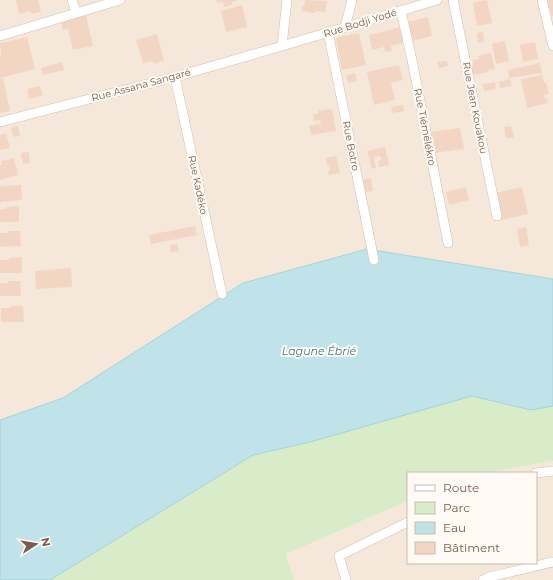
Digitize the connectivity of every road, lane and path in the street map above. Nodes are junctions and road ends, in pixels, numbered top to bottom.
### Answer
1 (72, 0) edge
2 (120, 0) edge
3 (287, 0) edge
4 (352, 0) edge
5 (437, 0) edge
6 (453, 0) edge
7 (542, 0) edge
8 (401, 11) junction
9 (76, 12) junction
10 (345, 28) junction
11 (328, 32) junction
12 (0, 36) edge
13 (282, 46) junction
14 (553, 46) edge
15 (174, 77) junction
16 (0, 122) edge
17 (497, 216) dead end
18 (448, 243) dead end
19 (374, 260) dead end
20 (222, 294) dead end
21 (553, 471) edge
22 (537, 473) edge
23 (407, 522) edge
24 (553, 562) edge
25 (346, 580) edge
26 (482, 580) edge

1 - 9 street
2 - 9 street
3 - 13 street
4 - 10 street
5 - 8 street, Rue Bodji Yodé
6 - 17 street, Rue Jean Kouakou
7 - 14 street
8 - 10 street, Rue Bodji Yodé
8 - 18 street, Rue Tiémélékro
9 - 12 street
10 - 11 street, Rue Bodji Yodé
11 - 13 street, Rue Bodji Yodé
11 - 19 street, Rue Botro
13 - 15 street, Rue Assana Sangaré
15 - 16 street, Rue Assana Sangaré
15 - 20 street, Rue Kadéko
21 - 22 street
23 - 25 street
24 - 26 street

